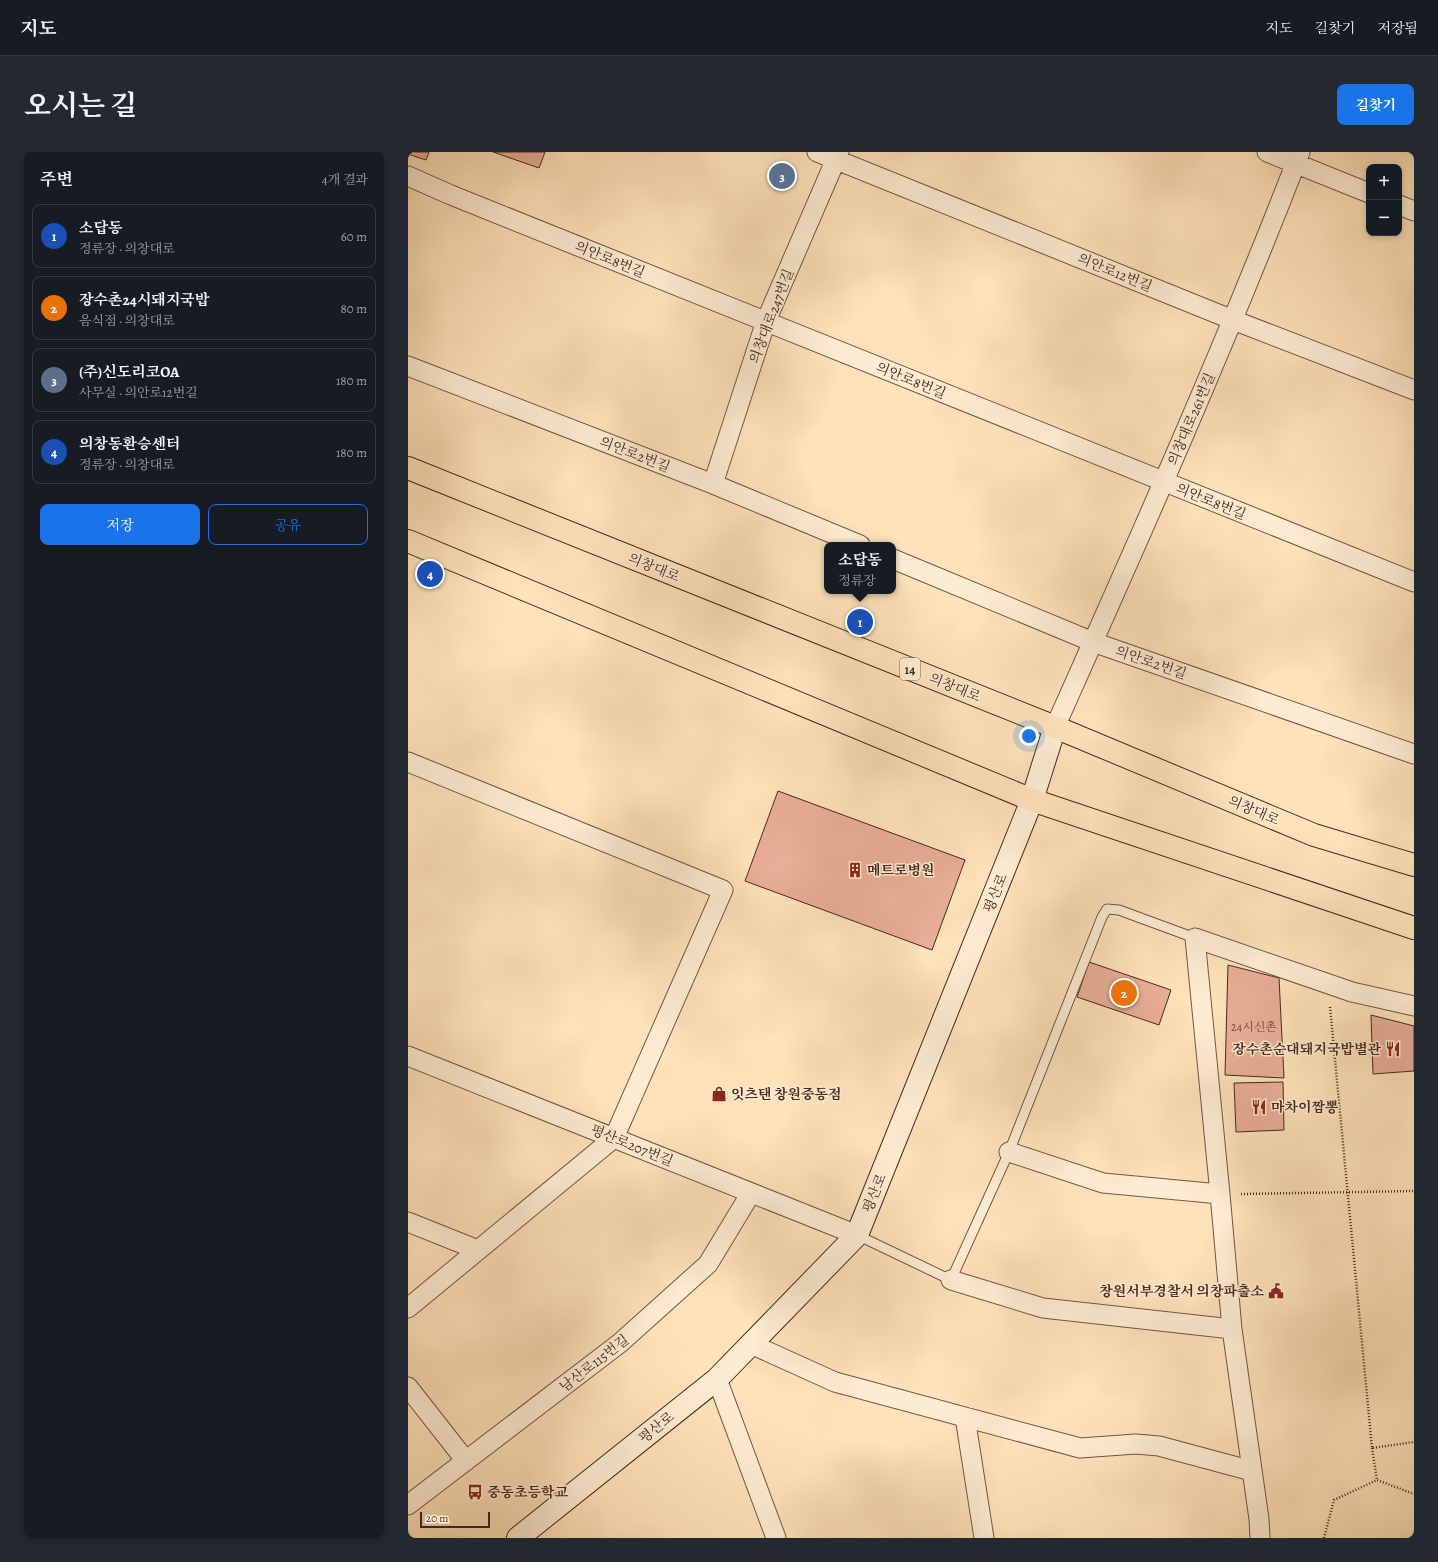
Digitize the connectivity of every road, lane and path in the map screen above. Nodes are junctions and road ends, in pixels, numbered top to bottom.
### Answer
1 (817, 152) edge
2 (1267, 152) edge
3 (838, 156) edge
4 (1298, 158) edge
5 (408, 176) edge
6 (1366, 192) edge
7 (1402, 206) edge
8 (1414, 211) edge
9 (1233, 320) junction
10 (766, 321) junction
11 (408, 366) edge
12 (1414, 390) edge
13 (408, 468) edge
14 (1164, 482) junction
15 (713, 484) junction
16 (408, 541) edge
17 (853, 542) edge
18 (896, 560) edge
19 (1414, 582) edge
20 (1093, 642) junction
21 (1055, 727) junction
22 (1414, 754) edge
23 (408, 762) edge
24 (1032, 800) junction
25 (1414, 865) edge
26 (1414, 928) edge
27 (1195, 938) junction
28 (1328, 983) junction
29 (1414, 1006) edge
30 (408, 1056) edge
31 (614, 1138) junction
32 (1009, 1152) junction
33 (1414, 1191) edge
34 (1348, 1192) junction
35 (751, 1193) junction
36 (1220, 1194) junction
37 (408, 1222) edge
38 (856, 1235) junction
39 (478, 1250) junction
40 (951, 1280) junction
41 (408, 1308) edge
42 (1232, 1329) junction
43 (751, 1344) junction
44 (717, 1378) junction
45 (408, 1386) edge
46 (965, 1417) junction
47 (1414, 1442) edge
48 (1372, 1448) junction
49 (466, 1461) junction
50 (1252, 1471) junction
51 (1377, 1480) junction
52 (1414, 1494) edge
53 (408, 1505) edge
54 (518, 1538) edge
55 (776, 1538) edge
56 (984, 1538) edge
57 (1260, 1538) edge
58 (1324, 1538) edge

1 - 3 street, 의안로12번길
2 - 4 street
3 - 9 street, 의안로12번길
3 - 10 street, 의창대로247번길
4 - 6 street
4 - 9 street, 의창대로261번길
5 - 10 street, 의안로8번길
7 - 8 street
9 - 12 street, 의안로12번길
9 - 14 street, 의창대로261번길
10 - 14 street, 의안로8번길
10 - 15 street, 의창대로247번길
11 - 15 street, 의안로2번길
13 - 21 main road, 의창대로 / 14
14 - 19 street, 의안로8번길
14 - 20 street, 의창대로261번길
15 - 17 street, 의안로2번길
16 - 24 main road
18 - 20 street, 의안로2번길
20 - 21 street, 의창대로261번길
20 - 22 street, 의안로2번길
21 - 24 main road, 평산로
21 - 25 main road, 의창대로 / 14
23 - 31 street
24 - 26 main road
24 - 38 main road, 평산로
27 - 28 street
27 - 32 lane
27 - 36 street
28 - 29 street
28 - 34 path
30 - 31 street, 평산로207번길
31 - 35 street, 평산로207번길
31 - 39 street
32 - 36 street
32 - 40 lane
33 - 34 path
34 - 36 path
34 - 48 path
35 - 38 street, 평산로207번길
35 - 49 street, 남산로115번길
36 - 42 street
37 - 39 street
38 - 40 lane
38 - 43 main road, 평산로
39 - 41 street
40 - 42 street
42 - 50 street
43 - 44 main road, 평산로
43 - 46 street
44 - 54 main road, 평산로
44 - 55 street
45 - 49 street
46 - 50 street
46 - 56 street
47 - 48 path
48 - 51 path
49 - 53 street, 남산로115번길
50 - 57 street
51 - 52 path
51 - 58 path

